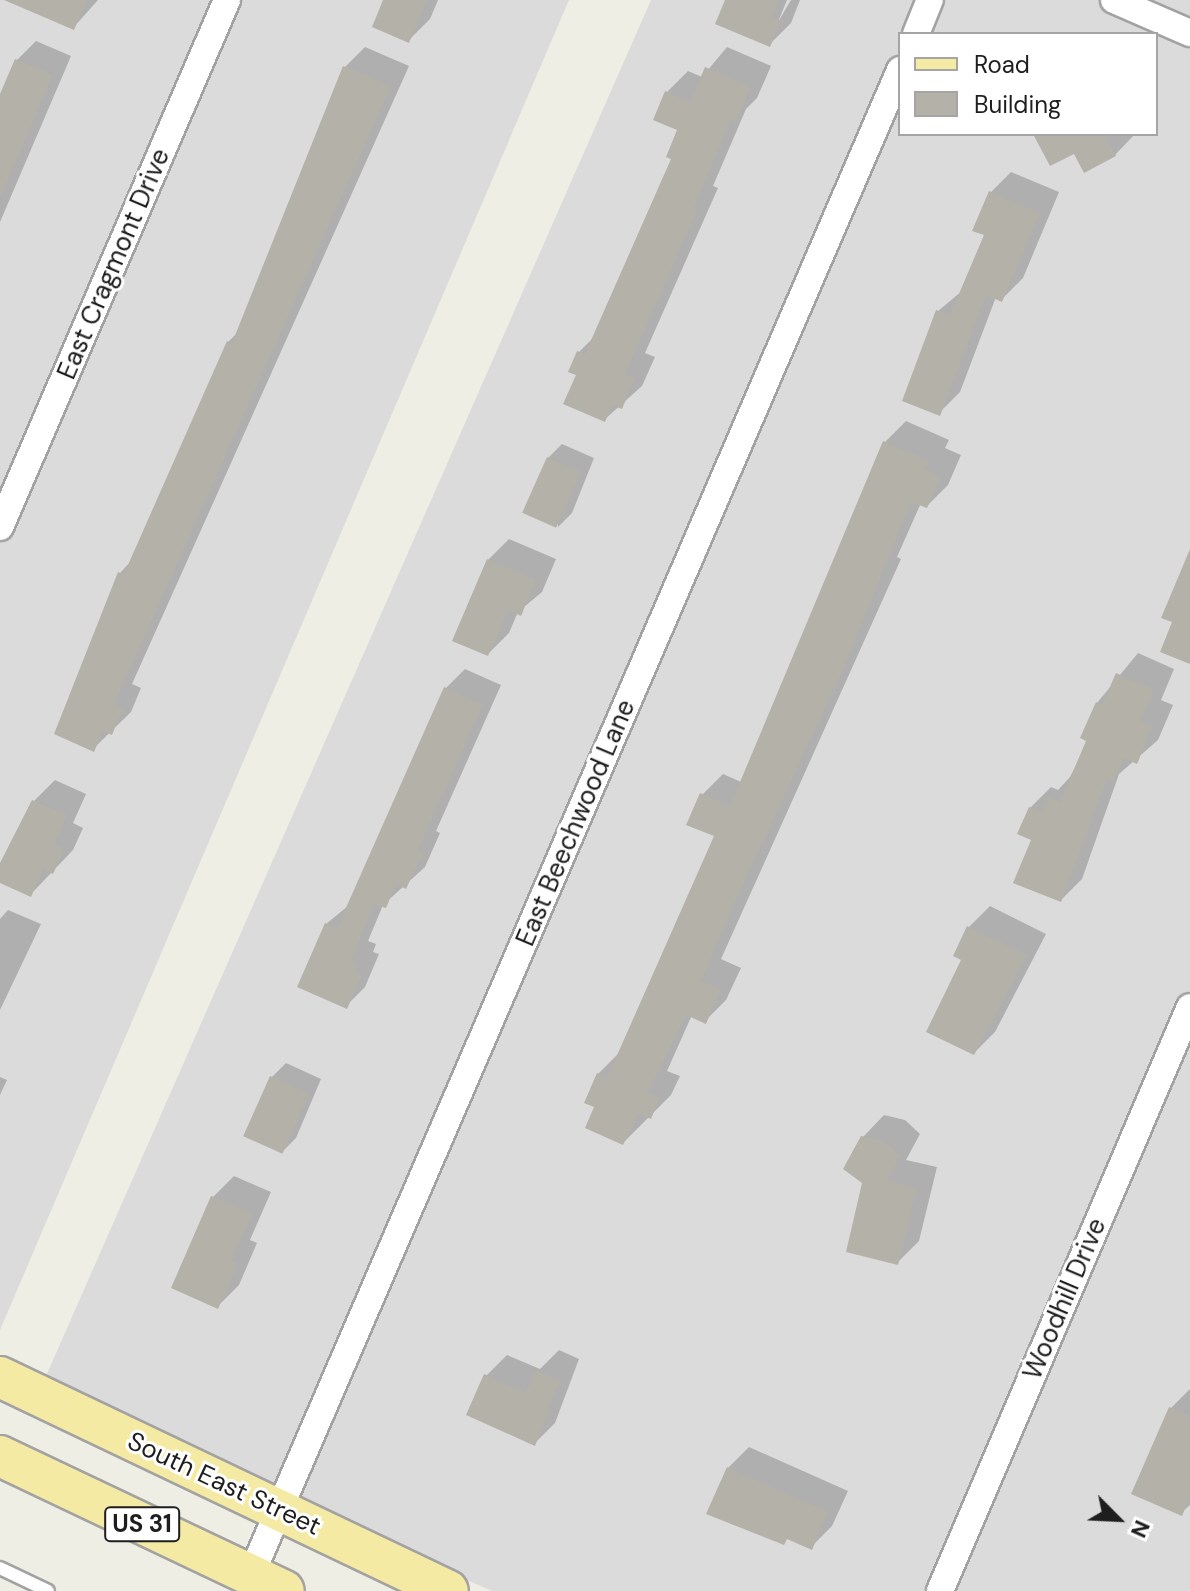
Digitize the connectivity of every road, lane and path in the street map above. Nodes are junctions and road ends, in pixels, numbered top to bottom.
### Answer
1 (227, 0) edge
2 (930, 0) edge
3 (1114, 0) edge
4 (917, 32) edge
5 (1190, 33) edge
6 (898, 75) edge
7 (0, 527) edge
8 (1190, 1007) edge
9 (0, 1377) edge
10 (0, 1456) edge
11 (280, 1510) junction
12 (0, 1568) edge
13 (268, 1583) edge
14 (48, 1591) edge
15 (448, 1591) edge
16 (940, 1591) edge

1 - 7 street, East Cragmont Drive
2 - 4 street
3 - 5 street
6 - 11 street, East Beechwood Lane
8 - 16 street, Woodhill Drive
9 - 11 main road, South East Street / US 31
10 - 13 main road, US 31
11 - 13 street, East Beechwood Lane
11 - 15 main road, South East Street / US 31
12 - 14 lane

